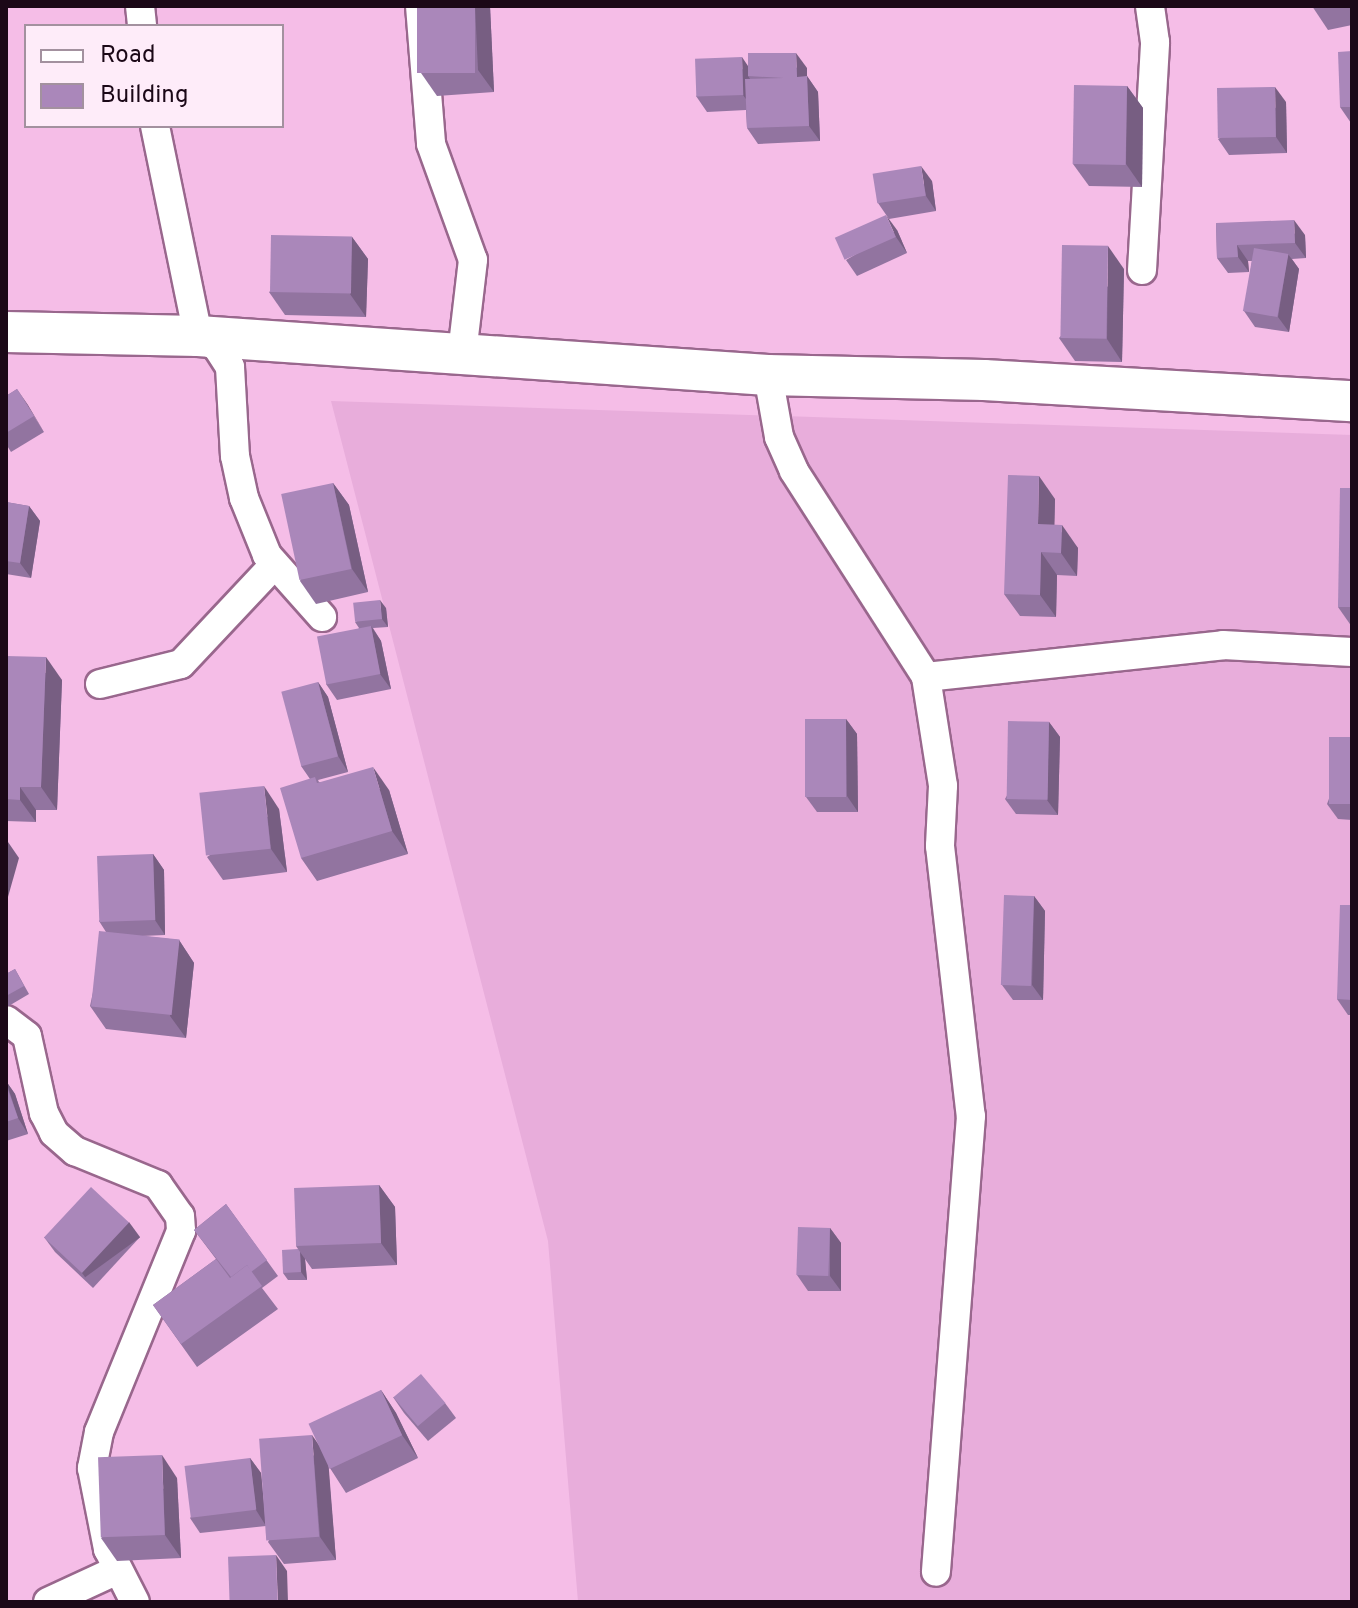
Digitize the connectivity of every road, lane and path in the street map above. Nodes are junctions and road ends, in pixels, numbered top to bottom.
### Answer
1 (420, 6) edge
2 (1150, 6) edge
3 (155, 128) edge
4 (1142, 270) dead end
5 (6, 332) edge
6 (198, 336) junction
7 (462, 354) junction
8 (768, 375) junction
9 (1352, 401) edge
10 (274, 565) junction
11 (322, 617) dead end
12 (1352, 652) edge
13 (926, 677) junction
14 (100, 684) dead end
15 (6, 1020) edge
16 (115, 1571) junction
17 (936, 1572) dead end
18 (48, 1602) edge
19 (135, 1602) edge

1 - 7 street
2 - 4 street
3 - 6 street
5 - 6 street
6 - 7 street
6 - 10 street
7 - 8 street
8 - 9 street
8 - 13 street
10 - 11 street
10 - 14 street
12 - 13 street
13 - 17 street
15 - 16 street
16 - 18 street
16 - 19 street

